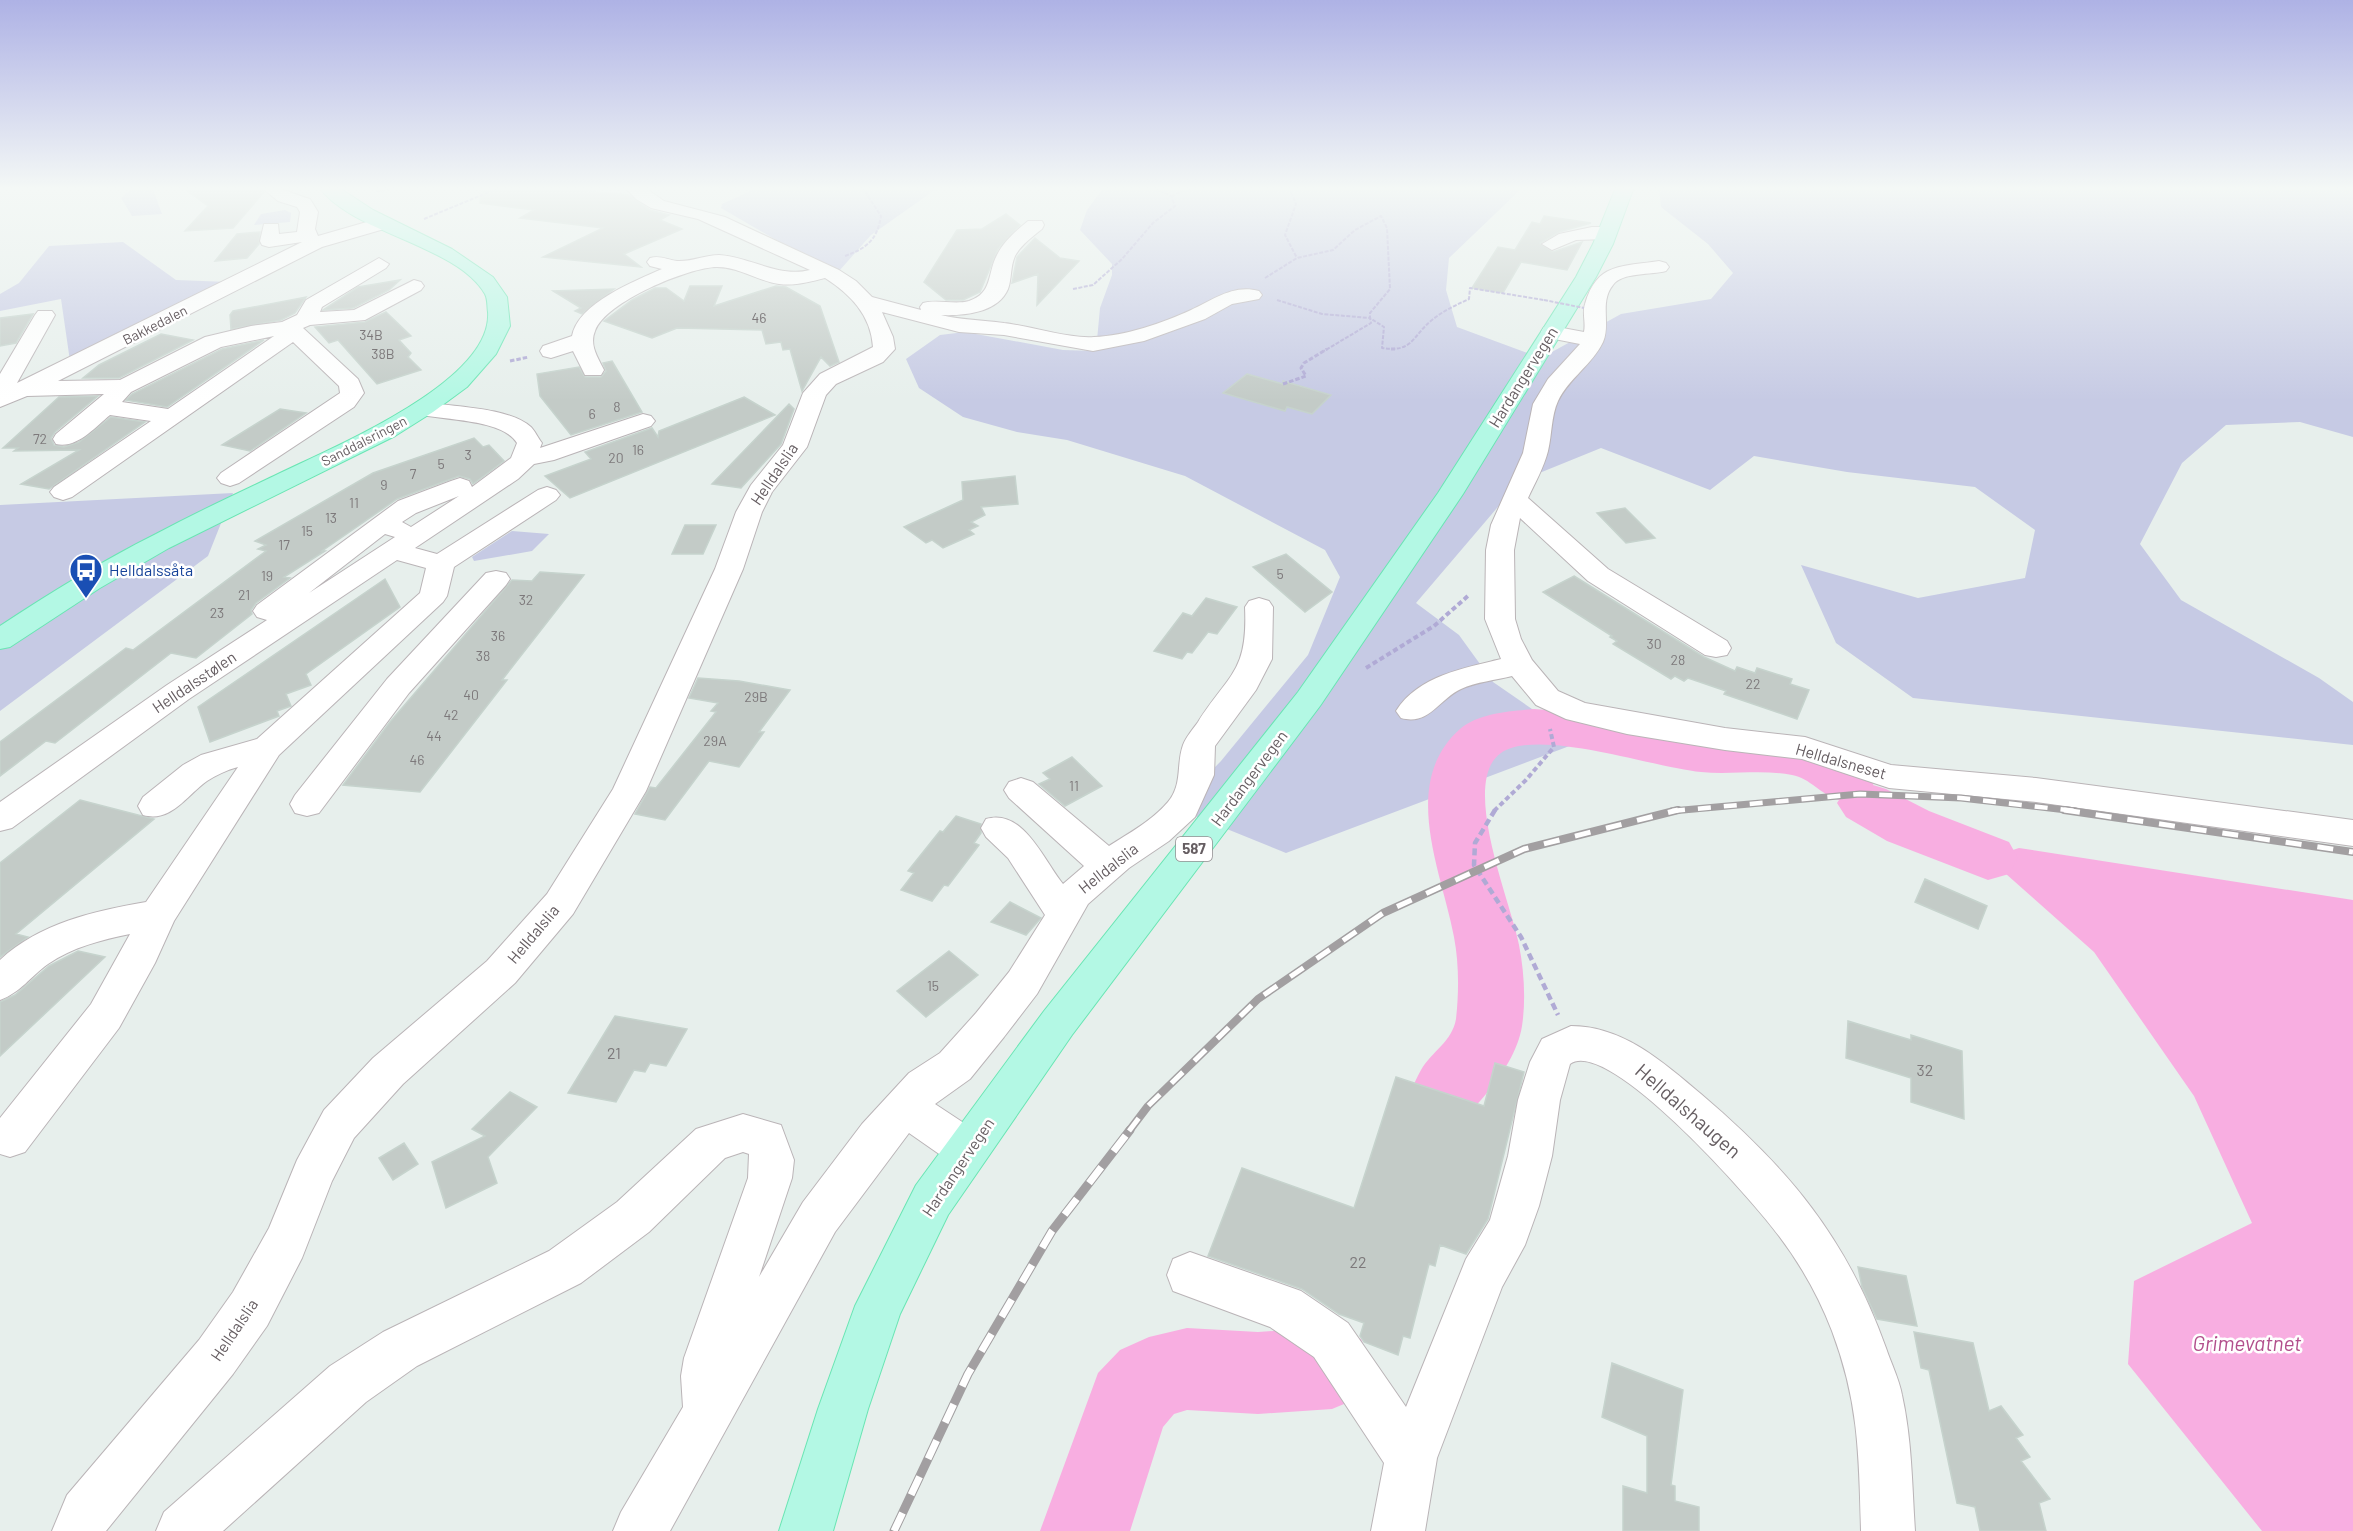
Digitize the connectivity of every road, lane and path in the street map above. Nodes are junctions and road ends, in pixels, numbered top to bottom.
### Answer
1 (274, 258) edge
2 (448, 258) edge
3 (796, 258) edge
4 (845, 258) edge
5 (1005, 258) edge
6 (1122, 258) edge
7 (1297, 258) edge
8 (1388, 258) edge
9 (1595, 258) edge
10 (379, 264) dead end
11 (1659, 267) dead end
12 (821, 270) junction
13 (414, 286) dead end
14 (1072, 289) dead end
15 (862, 297) junction
16 (1262, 297) junction
17 (1584, 308) dead end
18 (45, 315) dead end
19 (1548, 316) junction
20 (1370, 318) junction
21 (296, 326) junction
22 (582, 340) junction
23 (1593, 340) junction
24 (174, 341) dead end
25 (551, 351) joint
26 (501, 363) dead end
27 (593, 370) dead end
28 (1283, 384) dead end
29 (124, 387) junction
30 (26, 388) junction
31 (84, 388) junction
32 (0, 392) edge
33 (0, 400) edge
34 (105, 407) junction
35 (424, 409) junction
36 (173, 417) junction
37 (643, 421) dead end
38 (65, 440) dead end
39 (526, 457) junction
40 (230, 478) dead end
41 (460, 486) dead end
42 (63, 492) dead end
43 (547, 495) dead end
44 (1515, 500) junction
45 (380, 525) junction
46 (417, 534) junction
47 (1500, 550) junction
48 (392, 551) junction
49 (441, 563) junction
50 (496, 579) dead end
51 (1259, 607) dead end
52 (0, 640) edge
53 (1716, 648) dead end
54 (1519, 664) junction
55 (192, 670) dead end
56 (1359, 673) dead end
57 (344, 678) junction
58 (398, 686) junction
59 (1412, 711) dead end
60 (1551, 732) dead end
61 (268, 747) junction
62 (1022, 790) dead end
63 (307, 804) dead end
64 (155, 806) dead end
65 (0, 819) edge
66 (998, 828) dead end
67 (2353, 833) edge
68 (1107, 866) junction
69 (1065, 913) junction
70 (158, 915) junction
71 (0, 984) edge
72 (1571, 1043) junction
73 (905, 1107) junction
74 (10, 1138) dead end
75 (967, 1149) junction
76 (1190, 1275) dead end
77 (709, 1412) junction
78 (1411, 1458) junction
79 (79, 1531) edge
80 (183, 1531) edge
81 (640, 1531) edge
82 (806, 1531) edge
83 (1398, 1531) edge
84 (1888, 1531) edge

1 - 30 street, Bakkedalen
2 - 35 main road, Sanddalsringen
3 - 12 street
4 - 12 path
5 - 15 street
6 - 14 path
7 - 16 path
8 - 20 path
9 - 19 main road, Hardangervegen / 587
10 - 21 street
11 - 23 street
12 - 15 street
12 - 22 street
13 - 21 street, Bakkedalen
15 - 16 street
15 - 79 street, Helldalslia
16 - 20 path
17 - 19 path, bridge
18 - 32 street
19 - 20 path
19 - 23 street
19 - 75 main road, Hardangervegen / 587
20 - 28 path
21 - 29 street, Bakkedalen
21 - 36 street
21 - 40 street
22 - 25 street
22 - 27 street
23 - 44 street, Helldalsneset
24 - 31 street
25 - 26 path
29 - 31 street, Bakkedalen
29 - 34 street, Bakkedalen
30 - 31 street, Bakkedalen
30 - 33 street, Bakkedalen
34 - 36 street
34 - 38 street, Bakkedalen
35 - 39 street
35 - 52 main road, Sanddalsringen
36 - 42 street
37 - 39 street
39 - 46 street, Helldalsstølen
41 - 45 street, Helldalsstølen
43 - 49 street
44 - 47 street, Helldalsneset
44 - 53 street
45 - 46 street
45 - 55 street, Helldalsstølen
46 - 48 street, Helldalsstølen
47 - 54 street, Helldalsneset
47 - 56 path
48 - 49 street
48 - 65 street, Helldalsstølen
49 - 57 street
50 - 58 street
51 - 68 street, Helldalslia
54 - 59 street
54 - 67 street, Helldalsneset
57 - 58 street
57 - 61 street
58 - 63 street
60 - 72 path
61 - 64 street
61 - 70 street
62 - 68 street
66 - 69 street
68 - 69 street, Helldalslia
69 - 73 street, Helldalslia
70 - 71 street
70 - 74 street
72 - 78 street
72 - 84 street, Helldalshaugen
73 - 75 street
73 - 77 street, Helldalslia
75 - 82 main road, Hardangervegen / 587
76 - 78 street
77 - 80 street
77 - 81 street, Helldalslia
78 - 83 street

